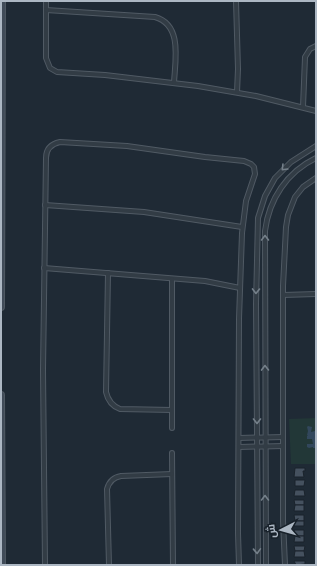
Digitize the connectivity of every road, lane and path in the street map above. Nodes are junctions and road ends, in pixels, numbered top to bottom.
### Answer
1 (2, 1) edge
2 (46, 1) edge
3 (236, 1) edge
4 (46, 10) junction
5 (316, 46) edge
6 (174, 83) junction
7 (237, 92) junction
8 (303, 107) junction
9 (316, 110) edge
10 (316, 146) edge
11 (316, 158) edge
12 (316, 178) edge
13 (45, 205) junction
14 (242, 227) junction
15 (44, 268) junction
16 (108, 273) junction
17 (172, 279) junction
18 (240, 288) junction
19 (316, 294) edge
20 (283, 295) junction
21 (1, 307) edge
22 (1, 395) edge
23 (172, 410) junction
24 (172, 428) dead end
25 (283, 437) junction
26 (239, 438) junction
27 (257, 438) junction
28 (266, 438) junction
29 (283, 446) junction
30 (239, 447) junction
31 (257, 447) junction
32 (266, 447) junction
33 (172, 453) dead end
34 (172, 474) junction
35 (2, 565) edge
36 (45, 565) edge
37 (109, 565) edge
38 (173, 565) edge
39 (239, 565) edge
40 (258, 565) edge
41 (266, 565) edge
42 (285, 565) edge

1 - 21 main road
2 - 4 street
3 - 7 street
4 - 6 street
4 - 6 street
5 - 8 street
6 - 7 street
7 - 8 street
8 - 9 street
10 -> 27 street
28 -> 11 street
12 - 20 street
13 - 14 street
13 - 14 street
13 - 15 street
14 - 18 street
15 - 16 street
15 - 36 street
16 - 17 street
16 - 23 street
17 - 18 street
17 - 23 street
18 - 26 street
19 - 20 street
20 - 25 street
22 - 35 main road
23 - 24 street
25 - 28 street
25 - 29 street
26 - 27 street
26 - 30 street
27 - 28 street
27 - 31 street
28 - 32 street
29 - 32 street
29 - 42 street
30 - 31 street
30 - 39 street
31 - 32 street
31 -> 40 street
41 -> 32 street
33 - 34 street
34 - 37 street
34 - 38 street

